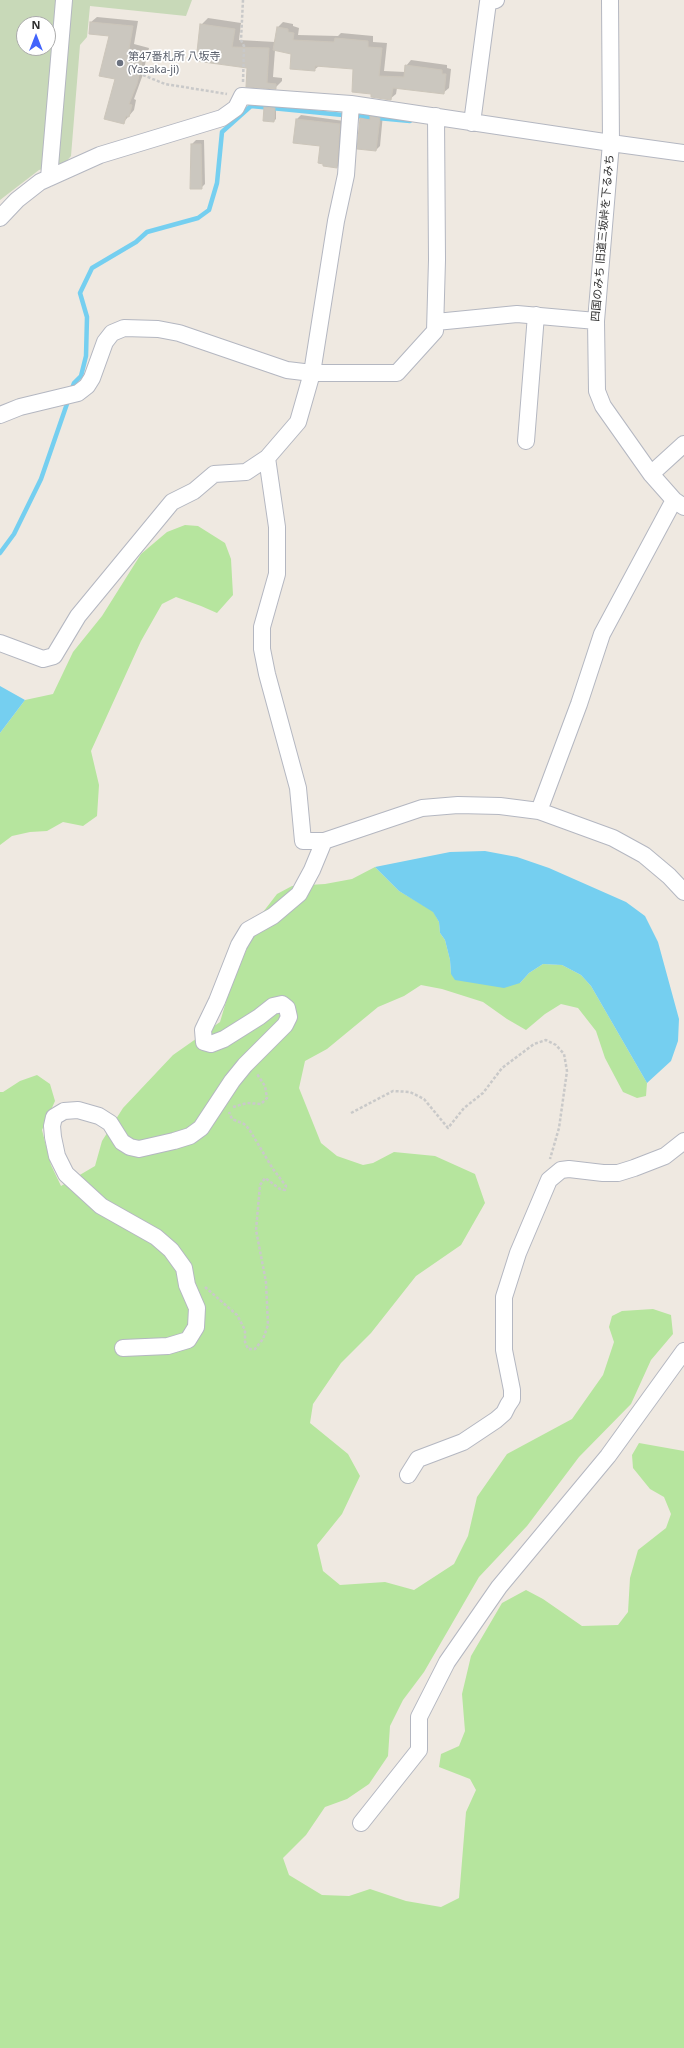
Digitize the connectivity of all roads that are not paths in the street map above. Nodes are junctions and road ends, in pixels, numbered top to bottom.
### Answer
1 (64, 0) edge
2 (496, 0) edge
3 (610, 0) edge
4 (351, 104) junction
5 (436, 116) junction
6 (472, 122) junction
7 (611, 143) junction
8 (684, 153) edge
9 (49, 178) junction
10 (0, 218) edge
11 (536, 315) junction
12 (596, 321) junction
13 (436, 322) junction
14 (312, 373) junction
15 (0, 415) edge
16 (526, 441) dead end
17 (684, 444) edge
18 (267, 458) junction
19 (651, 474) junction
20 (679, 504) edge
21 (0, 643) edge
22 (539, 811) junction
23 (324, 841) junction
24 (684, 892) edge
25 (684, 1141) edge
26 (123, 1348) dead end
27 (684, 1351) edge
28 (408, 1475) dead end
29 (361, 1823) dead end

1 - 9 street
2 - 6 street
3 - 7 street
4 - 5 street, 四国のみち 旧道三坂峠を下るみち
4 - 9 street, 四国のみち 旧道三坂峠を下るみち
4 - 14 street
5 - 6 street, 四国のみち 旧道三坂峠を下るみち
5 - 13 street
6 - 7 street, 四国のみち 旧道三坂峠を下るみち
7 - 8 street
7 - 12 street, 四国のみち 旧道三坂峠を下るみち
9 - 10 street
11 - 12 street
11 - 13 street
11 - 16 street
12 - 19 street, 四国のみち 旧道三坂峠を下るみち
13 - 14 street
14 - 15 street
14 - 18 street
17 - 19 street
18 - 21 street
18 - 23 street
19 - 20 street, 四国のみち 旧道三坂峠を下るみち
20 - 22 street
22 - 23 street
22 - 24 street
23 - 26 street
25 - 28 street
27 - 29 street

